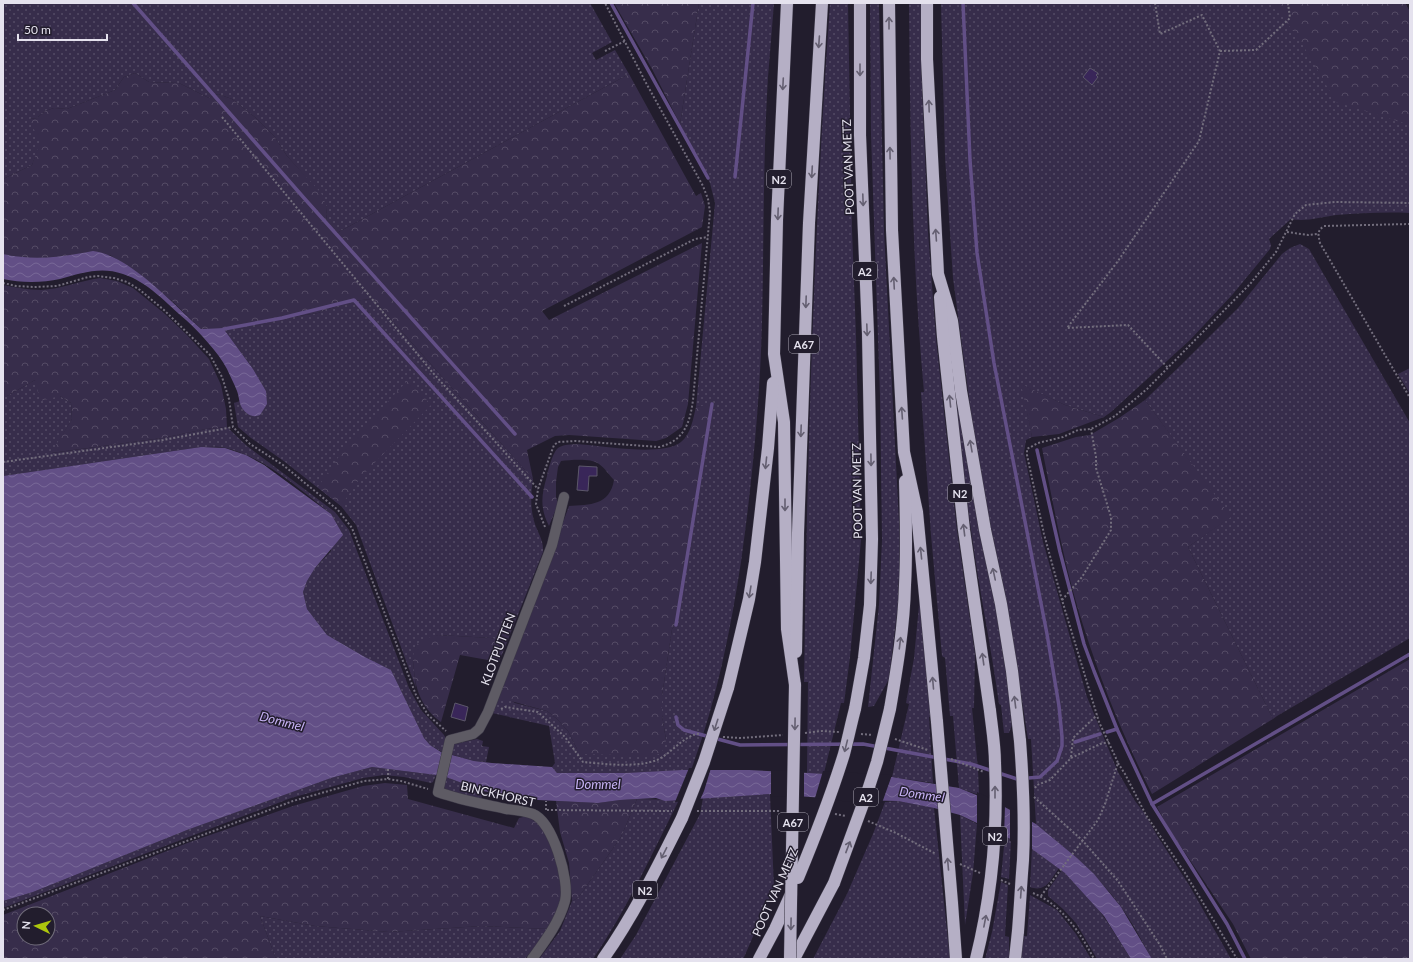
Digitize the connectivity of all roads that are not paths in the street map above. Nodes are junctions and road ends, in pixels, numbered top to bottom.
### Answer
1 (787, 3) edge
2 (822, 3) edge
3 (860, 3) edge
4 (889, 3) edge
5 (927, 3) edge
6 (938, 274) junction
7 (774, 354) junction
8 (904, 452) junction
9 (564, 497) dead end
10 (795, 685) junction
11 (439, 788) joint
12 (532, 959) edge
13 (603, 959) edge
14 (758, 959) edge
15 (790, 959) edge
16 (794, 959) edge
17 (956, 959) edge
18 (976, 959) edge
19 (1015, 959) edge

1 -> 7 highway, N2
2 -> 10 highway, A67
3 -> 14 highway, POOT VAN METZ / A2, bridge
8 -> 4 highway, A2
6 -> 5 highway, N2
18 -> 6 highway, N2, bridge
19 -> 6 highway, bridge
7 -> 10 highway, N2
7 -> 13 highway, N2, bridge
16 -> 8 highway, A2, bridge
17 -> 8 highway, bridge
9 - 11 street, KLOTPUTTEN
10 -> 15 highway, A67, bridge
11 - 12 street, BINCKHORST

